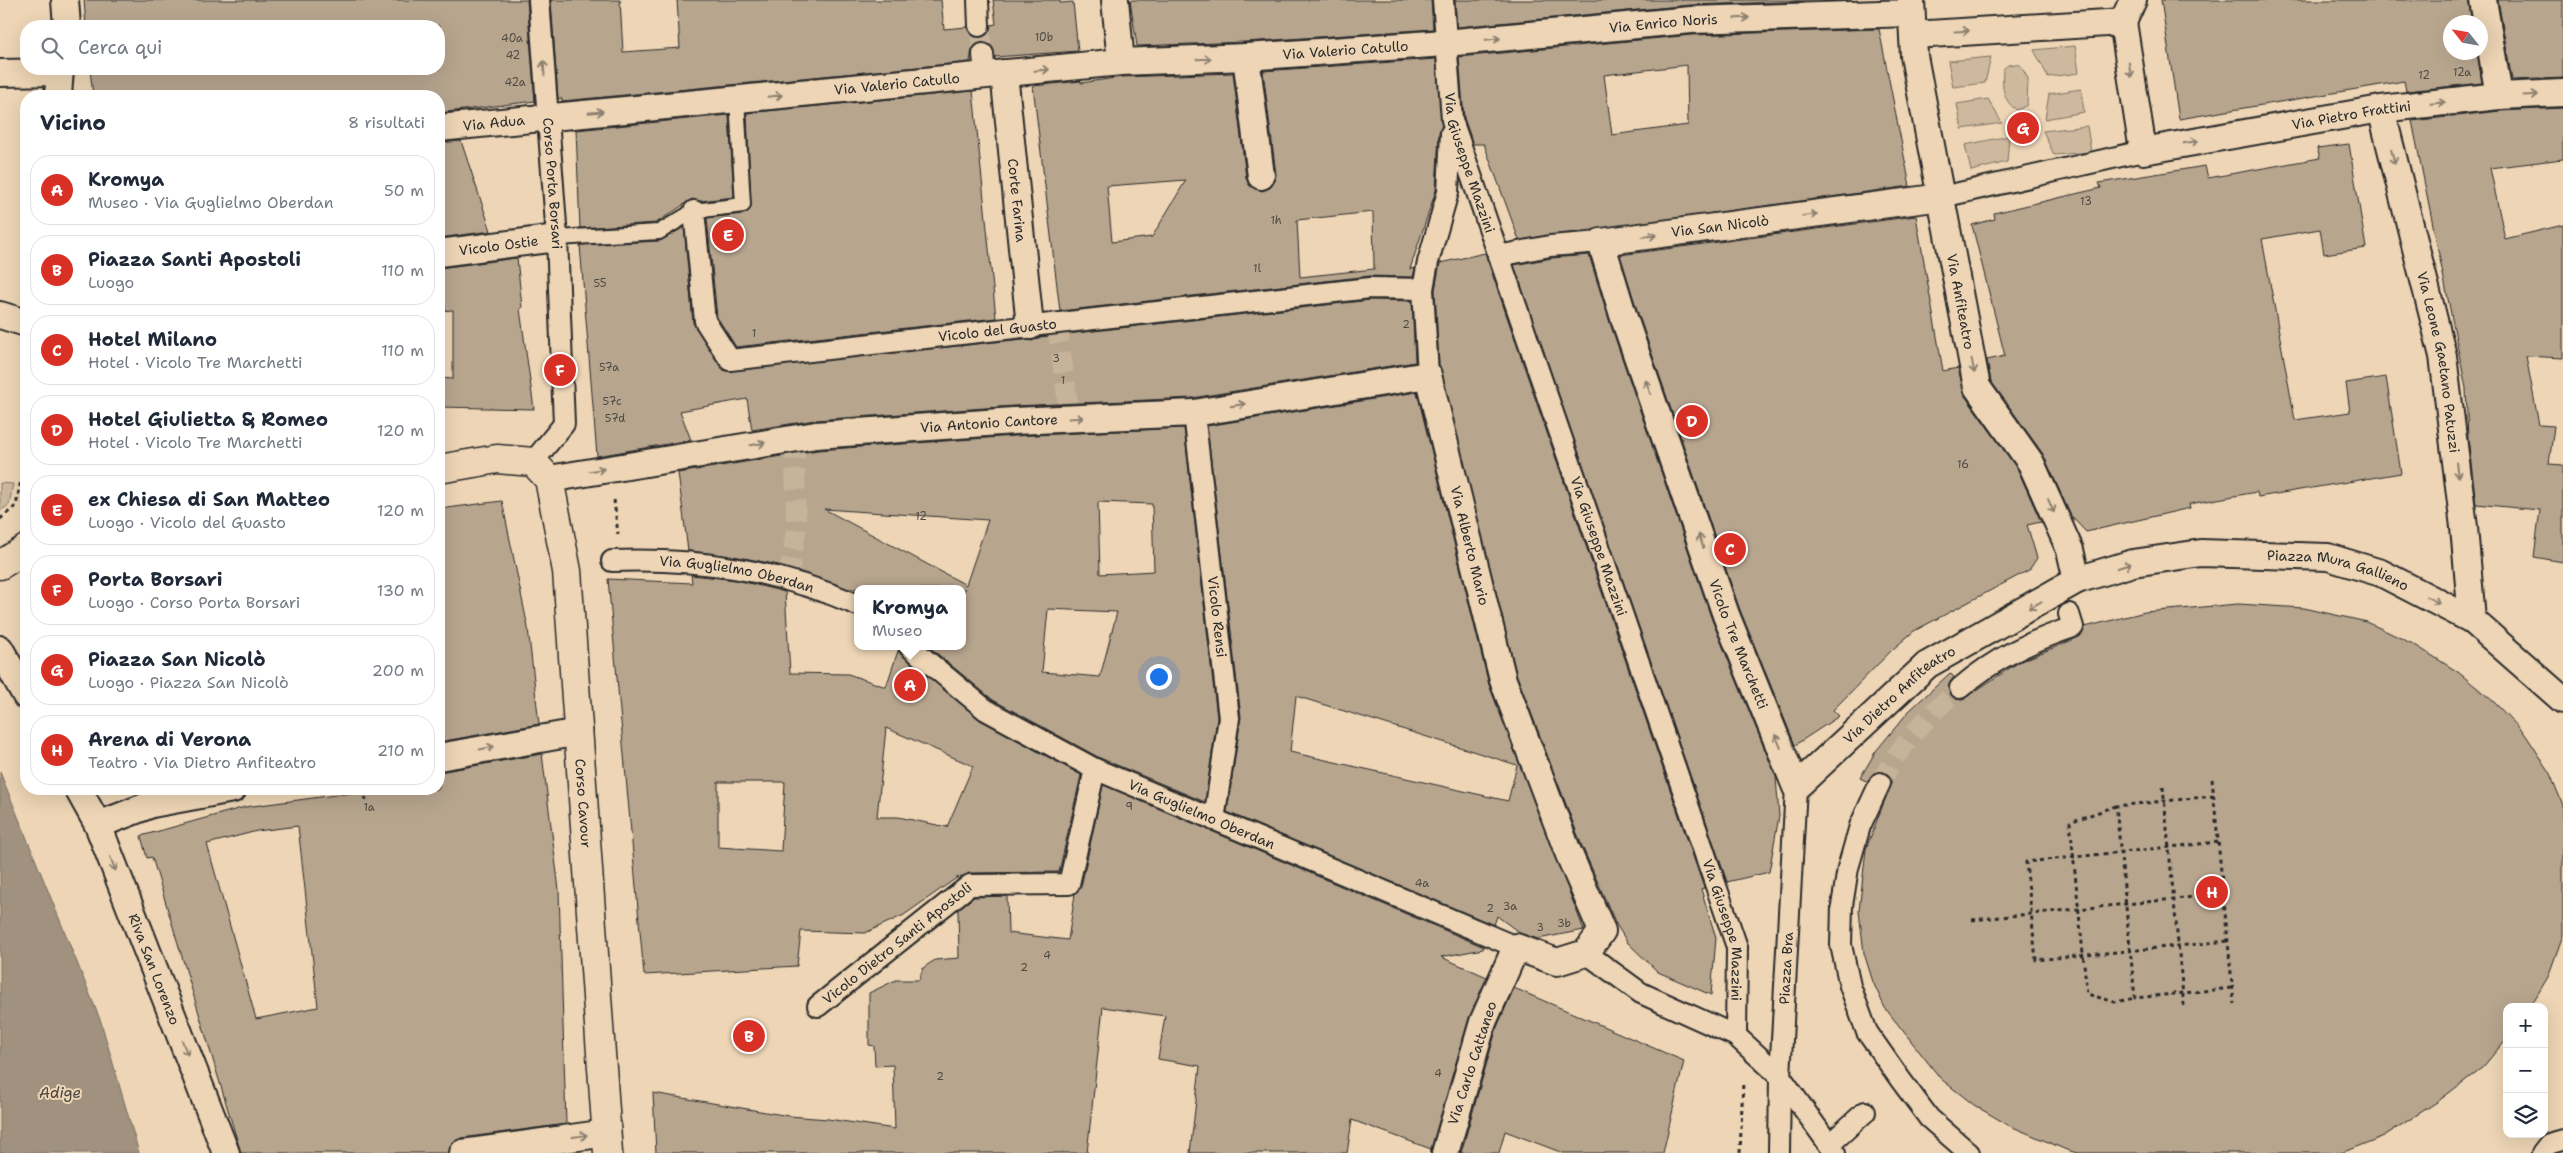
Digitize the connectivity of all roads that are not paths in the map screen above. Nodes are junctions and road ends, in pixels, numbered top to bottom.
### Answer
1 (66, 0) edge
2 (539, 0) edge
3 (978, 0) edge
4 (1115, 0) edge
5 (1443, 0) edge
6 (2483, 0) edge
7 (1691, 10) edge
8 (2128, 11) edge
9 (1912, 16) edge
10 (67, 20) edge
11 (979, 26) tunnel mouth
12 (1445, 43) junction
13 (1246, 57) junction
14 (1121, 62) junction
15 (991, 68) junction
16 (0, 73) edge
17 (59, 79) edge
18 (2563, 93) edge
19 (2499, 96) junction
20 (737, 100) junction
21 (2381, 109) junction
22 (548, 117) junction
23 (1452, 120) junction
24 (445, 127) edge
25 (2143, 151) junction
26 (1261, 176) dead end
27 (1942, 198) junction
28 (694, 211) junction
29 (557, 238) junction
30 (1600, 242) junction
31 (445, 251) edge
32 (1498, 256) junction
33 (1423, 289) junction
34 (0, 315) edge
35 (20, 321) edge
36 (1030, 326) junction
37 (1428, 375) junction
38 (1194, 412) junction
39 (445, 468) edge
40 (541, 470) junction
41 (20, 552) edge
42 (616, 561) road end
43 (0, 564) edge
44 (2077, 580) junction
45 (854, 604) edge
46 (2069, 614) dead end
47 (2472, 620) junction
48 (0, 649) edge
49 (914, 650) edge
50 (20, 685) edge
51 (1960, 688) tunnel mouth
52 (2563, 700) edge
53 (579, 732) junction
54 (445, 756) edge
55 (1095, 769) junction
56 (1880, 783) tunnel mouth
57 (1796, 786) junction
58 (81, 795) edge
59 (150, 796) edge
60 (1214, 820) junction
61 (98, 825) junction
62 (1516, 947) junction
63 (1586, 953) junction
64 (818, 1006) dead end
65 (1736, 1036) junction
66 (1780, 1076) junction
67 (1865, 1112) dead end
68 (2563, 1140) edge
69 (607, 1143) edge
70 (1832, 1149) edge
71 (226, 1153) edge
72 (463, 1153) edge
73 (1445, 1153) edge
74 (1779, 1153) edge
75 (1969, 1153) edge
76 (2542, 1153) edge

1 - 10 street
22 -> 2 street, Corso Porta Borsari
3 - 11 street
4 - 14 street
5 - 12 street, Via Giuseppe Mazzini
6 - 19 street
7 -> 9 street, Via Enrico Noris
12 -> 7 street, Via Enrico Noris
9 -> 8 street, Via Enrico Noris
8 -> 25 street
9 - 27 street, Via Anfiteatro
12 - 13 street, Via Valerio Catullo
12 - 23 street, Via Giuseppe Mazzini
14 -> 13 street, Via Valerio Catullo
13 - 26 street
15 -> 14 street, Via Valerio Catullo
20 -> 15 street, Via Valerio Catullo
15 - 36 street, Corte Farina
16 - 17 street
19 -> 18 street, Via Pietro Frattini
21 -> 19 street, Via Pietro Frattini
22 -> 20 street, Via Valerio Catullo
20 - 28 lane
25 -> 21 street, Via Pietro Frattini
21 -> 47 street, Via Leone Gaetano Patuzzi
22 - 24 street, Via Adua
22 - 29 street, Corso Porta Borsari
23 - 32 street, Via Giuseppe Mazzini
23 - 33 street, Via Alberto Mario
25 - 27 street
30 -> 27 street, Via San Nicolò
27 -> 44 street, Via Anfiteatro
28 - 29 lane
28 - 36 street, Vicolo del Guasto
29 - 31 street, Vicolo Ostie
29 - 40 street, Corso Porta Borsari
30 - 32 street, Via San Nicolò
57 -> 30 street, Vicolo Tre Marchetti
32 - 65 street, Via Giuseppe Mazzini
33 - 36 street, Vicolo del Guasto
33 - 37 street, Via Alberto Mario
34 - 35 street
38 -> 37 street, Via Antonio Cantore
37 - 63 street, Via Alberto Mario
40 -> 38 street, Via Antonio Cantore
38 - 60 street, Vicolo Rensi
39 - 40 street
40 - 53 street, Corso Cavour
41 - 43 street
42 - 45 street, Via Guglielmo Oberdan
44 -> 47 street, Piazza Mura Gallieno
44 -> 57 street, Via Dietro Anfiteatro
46 - 51 street
47 - 52 street, Piazza Mura Gallieno
48 - 50 street
49 - 55 street, Via Guglielmo Oberdan
54 -> 53 street
53 - 69 street, Corso Cavour
55 - 60 street, Via Guglielmo Oberdan
55 - 64 street, Vicolo Dietro Santi Apostoli
56 - 75 street
57 - 66 street, Piazza Bra
58 - 61 street, Riva San Lorenzo
59 - 61 street
60 - 62 street, Via Guglielmo Oberdan
61 -> 71 street, Riva San Lorenzo
62 - 63 street
62 - 73 street, Via Carlo Cattaneo
63 - 65 street
65 - 66 street
66 - 70 street
66 - 74 street, Piazza Bra
67 - 70 street
68 - 76 street
72 -> 69 street

